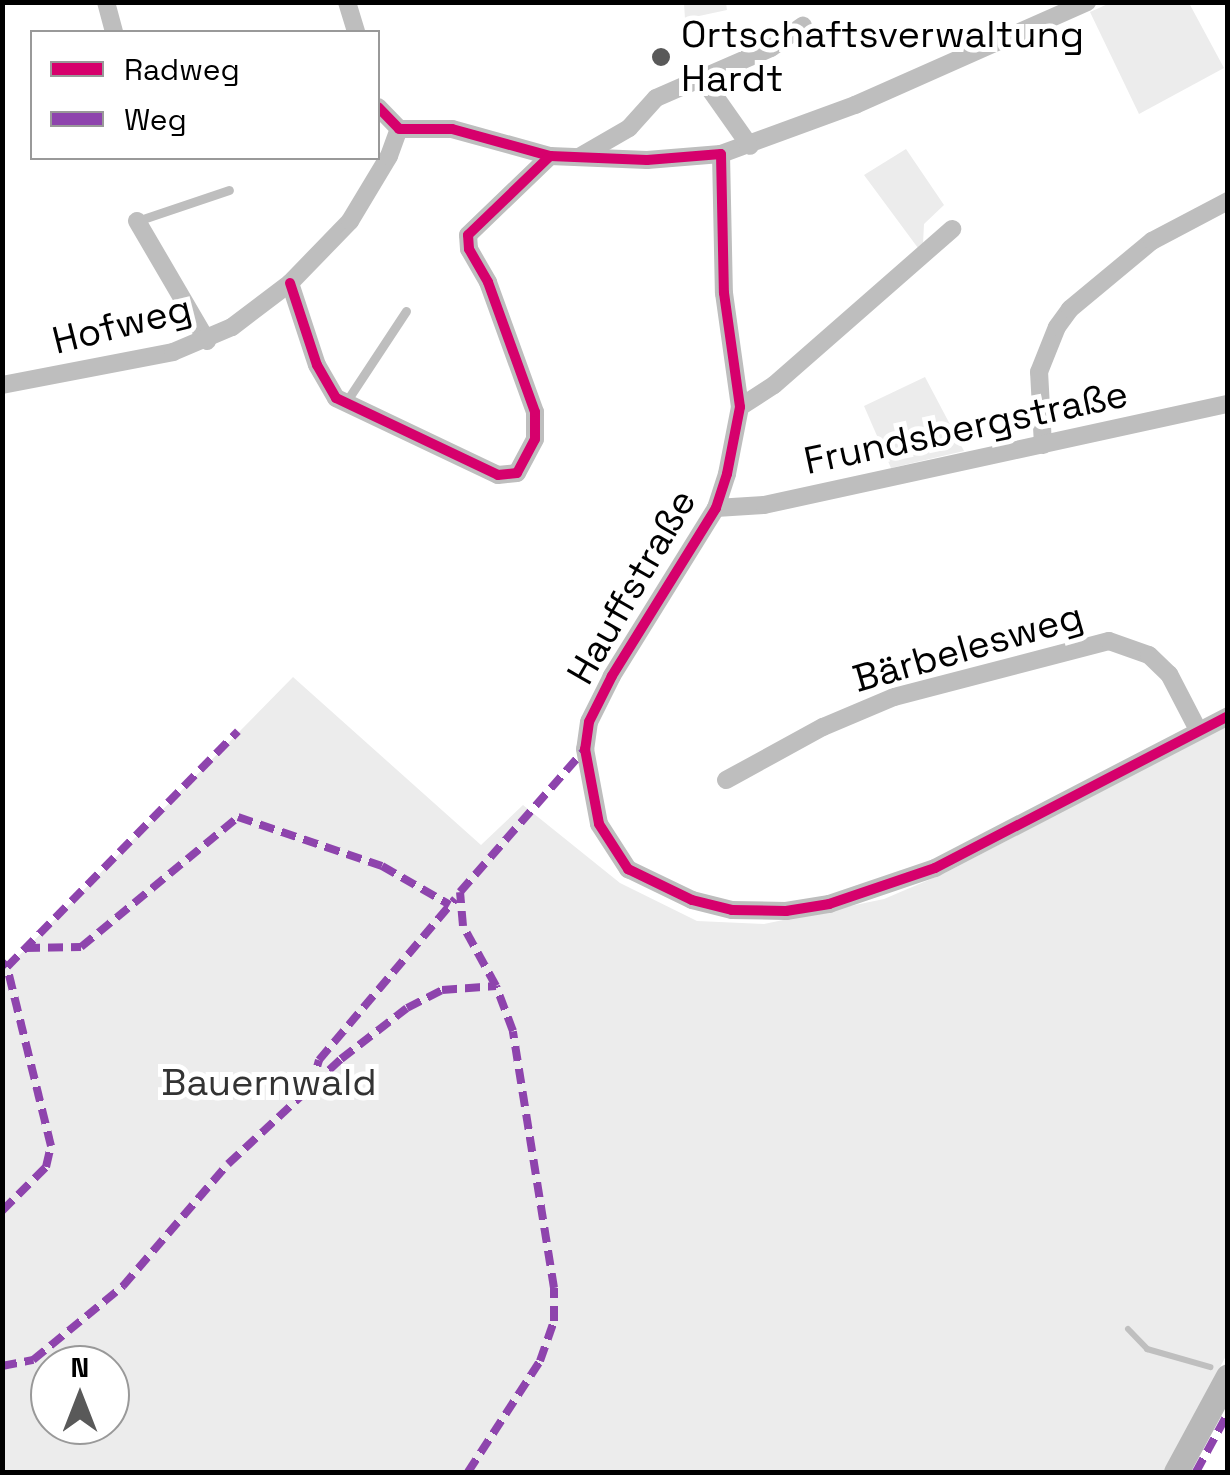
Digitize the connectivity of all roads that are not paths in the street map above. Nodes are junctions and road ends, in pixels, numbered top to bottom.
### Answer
1 (106, 2) edge
2 (346, 2) edge
3 (1086, 2) edge
4 (803, 26) dead end
5 (113, 30) edge
6 (355, 30) edge
7 (702, 78) junction
8 (380, 109) edge
9 (399, 129) junction
10 (750, 146) junction
11 (720, 154) junction
12 (550, 156) junction
13 (574, 159) junction
14 (229, 190) dead end
15 (1228, 202) edge
16 (137, 221) joint
17 (952, 229) dead end
18 (290, 283) junction
19 (406, 311) dead end
20 (206, 340) junction
21 (2, 385) edge
22 (1228, 404) edge
23 (345, 405) junction
24 (740, 407) junction
25 (1043, 445) junction
26 (716, 508) junction
27 (1228, 716) edge
28 (1198, 730) junction
29 (726, 780) dead end
30 (1228, 1376) edge
31 (1176, 1472) edge

1 - 5 street
2 - 6 street
3 - 10 street
4 - 7 street
7 - 10 street
7 - 13 street
8 - 9 street
9 - 12 street
9 - 18 street, Hofweg
10 - 11 street
11 - 13 street
11 - 24 street, Hauffstraße
12 - 13 street
12 - 23 street
14 - 16 lane
15 - 25 street
16 - 20 street
17 - 24 street
18 - 20 street, Hofweg
18 - 23 street
19 - 23 lane
20 - 21 street, Hofweg
22 - 25 street, Frundsbergstraße
24 - 26 street, Hauffstraße
25 - 26 street, Frundsbergstraße
26 - 28 street, Hauffstraße
27 - 28 street, Hauffstraße
28 - 29 street, Bärbelesweg
30 - 31 main road

